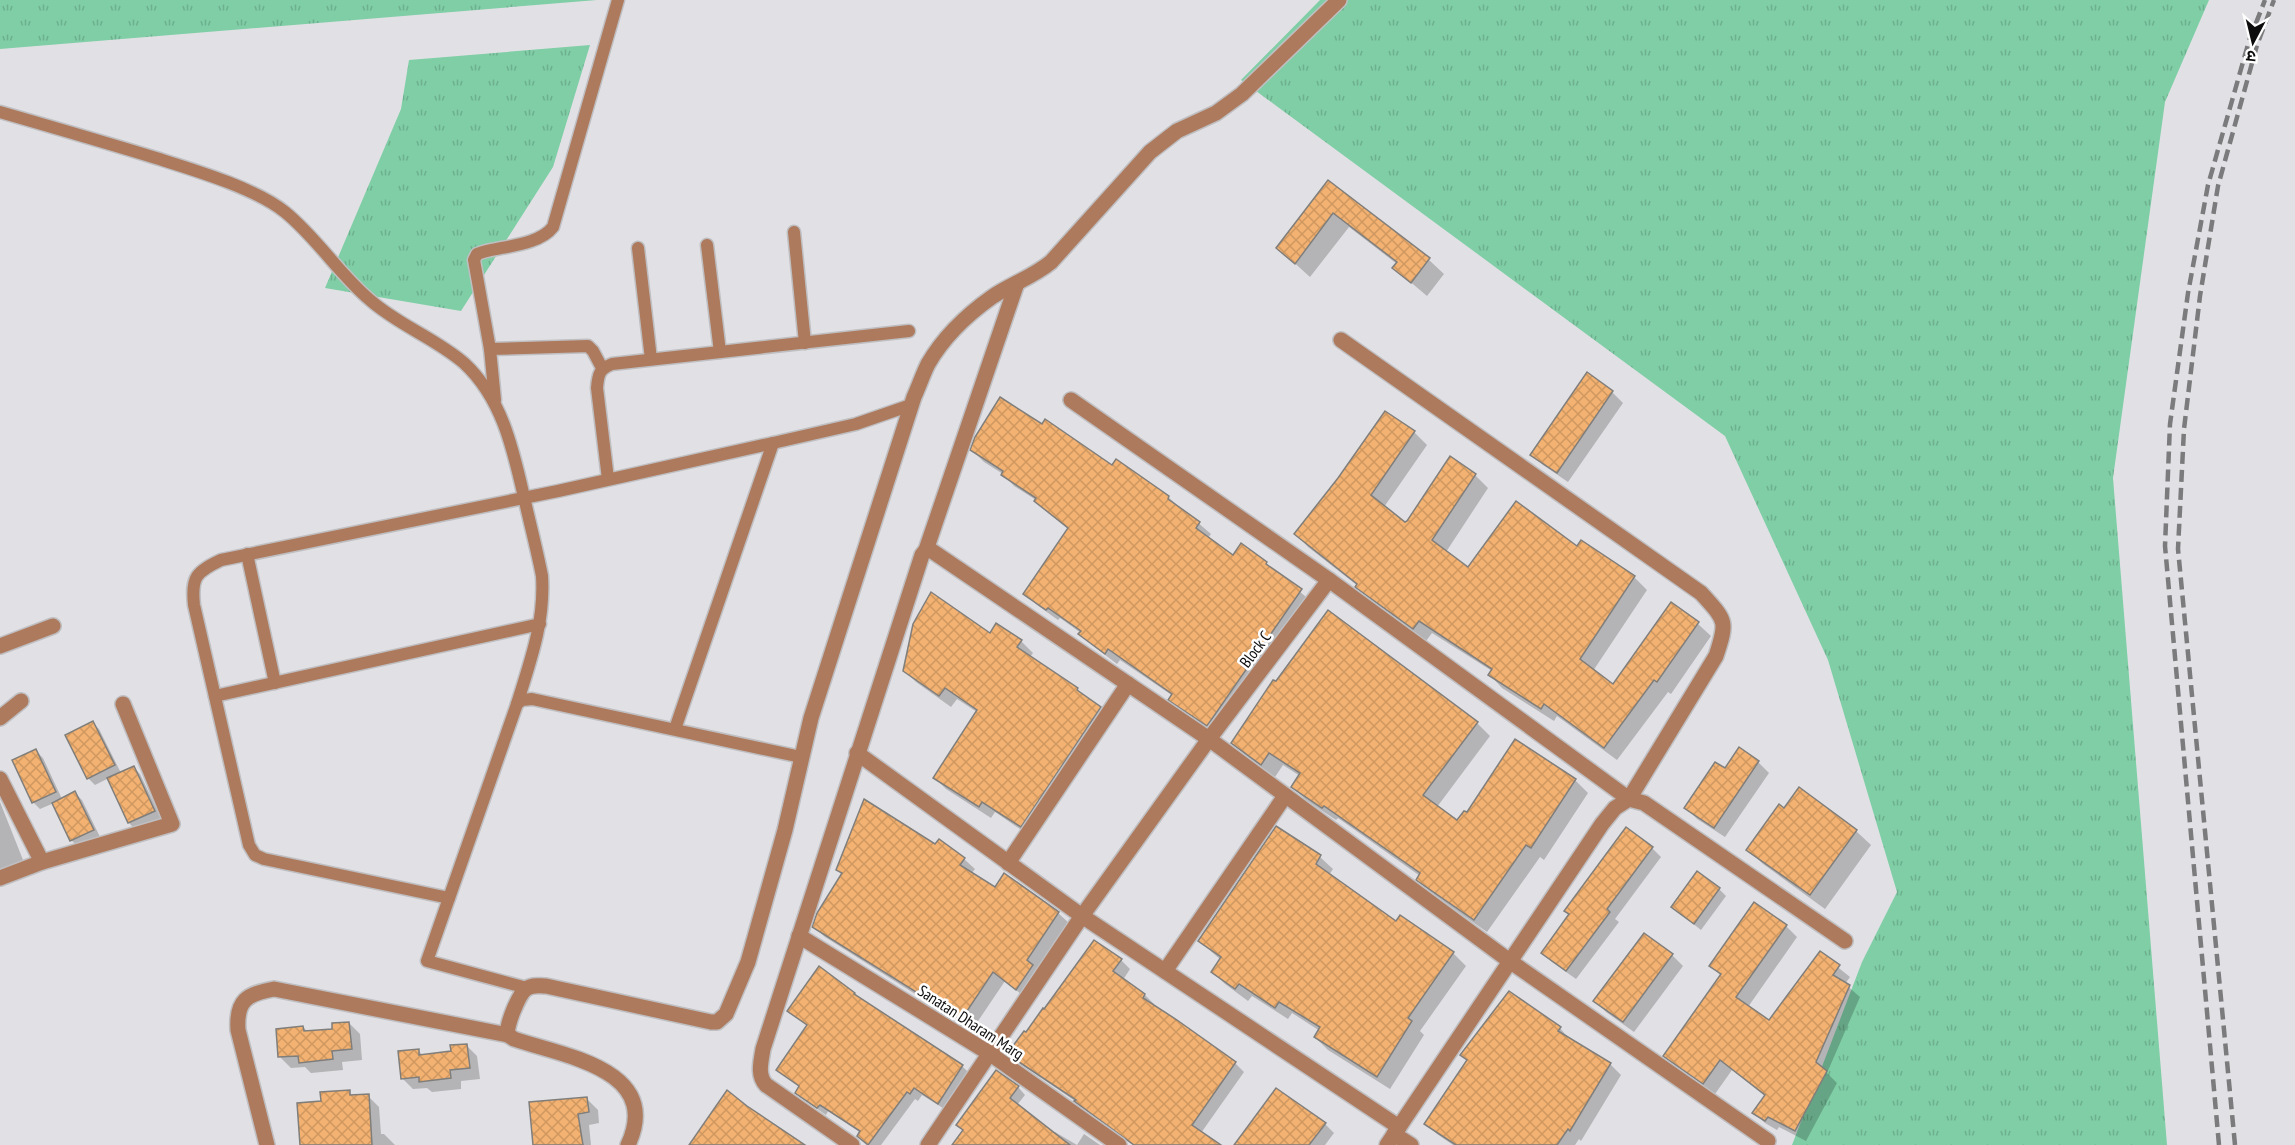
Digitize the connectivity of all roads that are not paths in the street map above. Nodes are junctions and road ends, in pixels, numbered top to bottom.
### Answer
1 (618, 0) edge
2 (1339, 0) edge
3 (0, 112) edge
4 (794, 232) dead end
5 (707, 245) dead end
6 (638, 248) dead end
7 (1017, 283) junction
8 (909, 331) dead end
9 (1341, 340) dead end
10 (805, 343) junction
11 (490, 349) junction
12 (720, 352) junction
13 (651, 359) junction
14 (602, 368) junction
15 (1071, 400) dead end
16 (495, 404) junction
17 (912, 405) junction
18 (773, 442) junction
19 (608, 479) junction
20 (524, 498) junction
21 (926, 550) junction
22 (247, 554) junction
23 (1329, 580) junction
24 (540, 624) junction
25 (53, 626) dead end
26 (0, 646) edge
27 (275, 683) junction
28 (1128, 684) junction
29 (215, 696) junction
30 (21, 702) dead end
31 (123, 704) dead end
32 (517, 704) junction
33 (0, 718) edge
34 (675, 729) junction
35 (1209, 739) junction
36 (857, 753) junction
37 (801, 757) junction
38 (0, 779) edge
39 (1285, 796) junction
40 (1629, 799) junction
41 (42, 862) junction
42 (1008, 863) junction
43 (0, 878) edge
44 (448, 898) junction
45 (1082, 916) junction
46 (799, 936) junction
47 (1845, 941) dead end
48 (1511, 962) junction
49 (1165, 971) junction
50 (527, 988) junction
51 (508, 1035) junction
52 (989, 1053) junction
53 (1393, 1135) edge
54 (1768, 1141) dead end
55 (267, 1145) edge
56 (628, 1145) edge
57 (852, 1145) edge
58 (928, 1145) edge
59 (1119, 1145) edge
60 (1411, 1145) edge

1 - 11 lane
2 - 7 street
3 - 16 lane
4 - 10 lane
5 - 12 lane
6 - 13 lane
7 - 17 street
7 - 21 street
8 - 10 lane
9 - 40 street
10 - 12 lane
11 - 14 lane
11 - 16 lane
12 - 13 lane
13 - 14 lane
14 - 19 lane
15 - 23 street
16 - 20 lane
17 - 18 lane
17 - 37 street
18 - 19 lane
18 - 34 lane
19 - 20 lane
20 - 22 lane
20 - 24 lane
21 - 28 street
21 - 36 street
22 - 27 lane
22 - 29 lane
23 - 35 street, Block C
23 - 40 street
24 - 27 lane
24 - 32 lane
25 - 26 street
27 - 29 lane
28 - 35 street
28 - 42 street
29 - 44 lane
30 - 33 street
31 - 41 street
32 - 34 lane
32 - 44 lane
34 - 37 lane
35 - 39 street
35 - 45 street, Block C
36 - 42 street
36 - 46 street
37 - 50 street
38 - 41 street
39 - 48 street
39 - 49 street
40 - 47 street
40 - 48 street
41 - 43 street
42 - 45 street
44 - 50 lane
45 - 49 street
45 - 52 street, Block C
46 - 52 street, Sanatan Dharam Marg
46 - 57 street
48 - 53 street
48 - 54 street
49 - 53 street
50 - 51 street
51 - 55 street
51 - 56 street
52 - 58 street, Block C
52 - 59 street, Sanatan Dharam Marg
53 - 60 street

